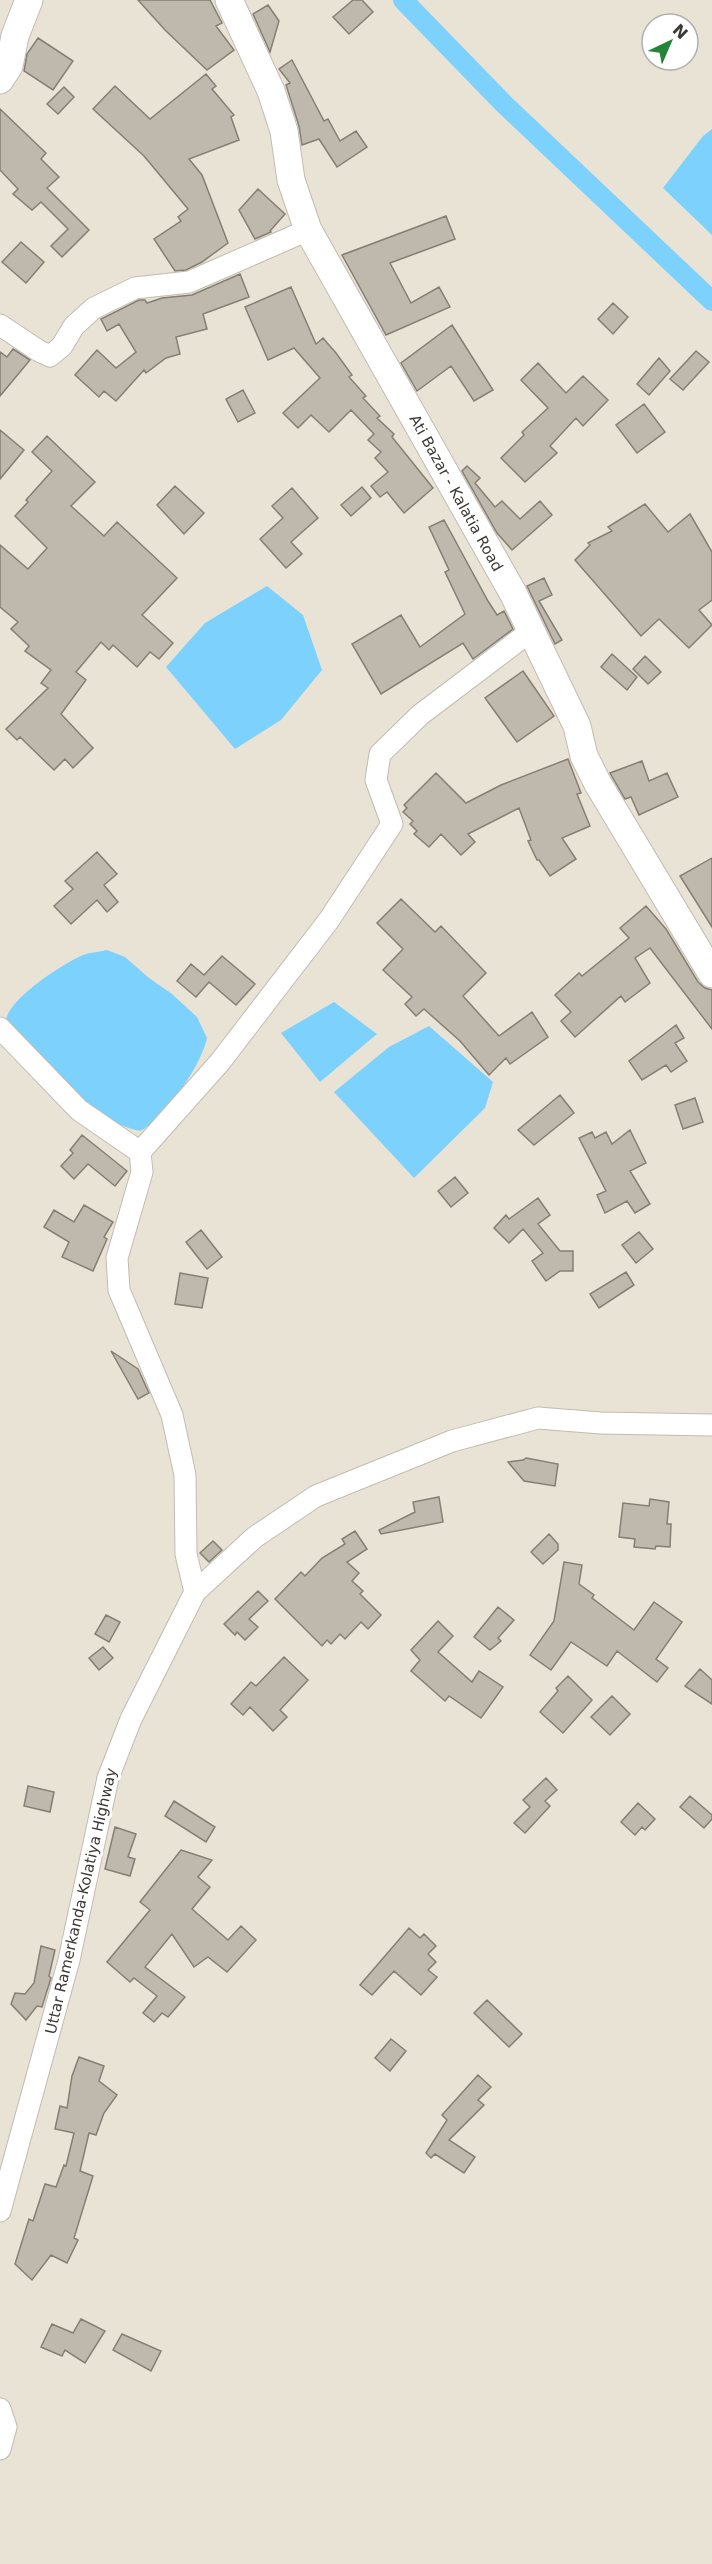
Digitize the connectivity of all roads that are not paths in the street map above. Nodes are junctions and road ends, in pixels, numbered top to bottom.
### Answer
1 (29, 0) edge
2 (229, 0) edge
3 (0, 80) edge
4 (308, 230) junction
5 (0, 325) edge
6 (531, 631) junction
7 (712, 974) edge
8 (0, 1028) edge
9 (140, 1152) junction
10 (712, 1425) edge
11 (195, 1593) junction
12 (0, 2211) edge
13 (0, 2409) edge
14 (0, 2449) edge

1 - 3 main road
2 - 4 main road, Ati Bazar - Kalatia Road
4 - 5 street
4 - 6 main road, Ati Bazar - Kalatia Road
6 - 7 main road, Ati Bazar - Kalatia Road
6 - 9 street
8 - 9 street
9 - 11 street
10 - 11 street, Uttar Ramerkanda-Kolatiya Highway
11 - 12 street, Uttar Ramerkanda-Kolatiya Highway
13 - 14 street

